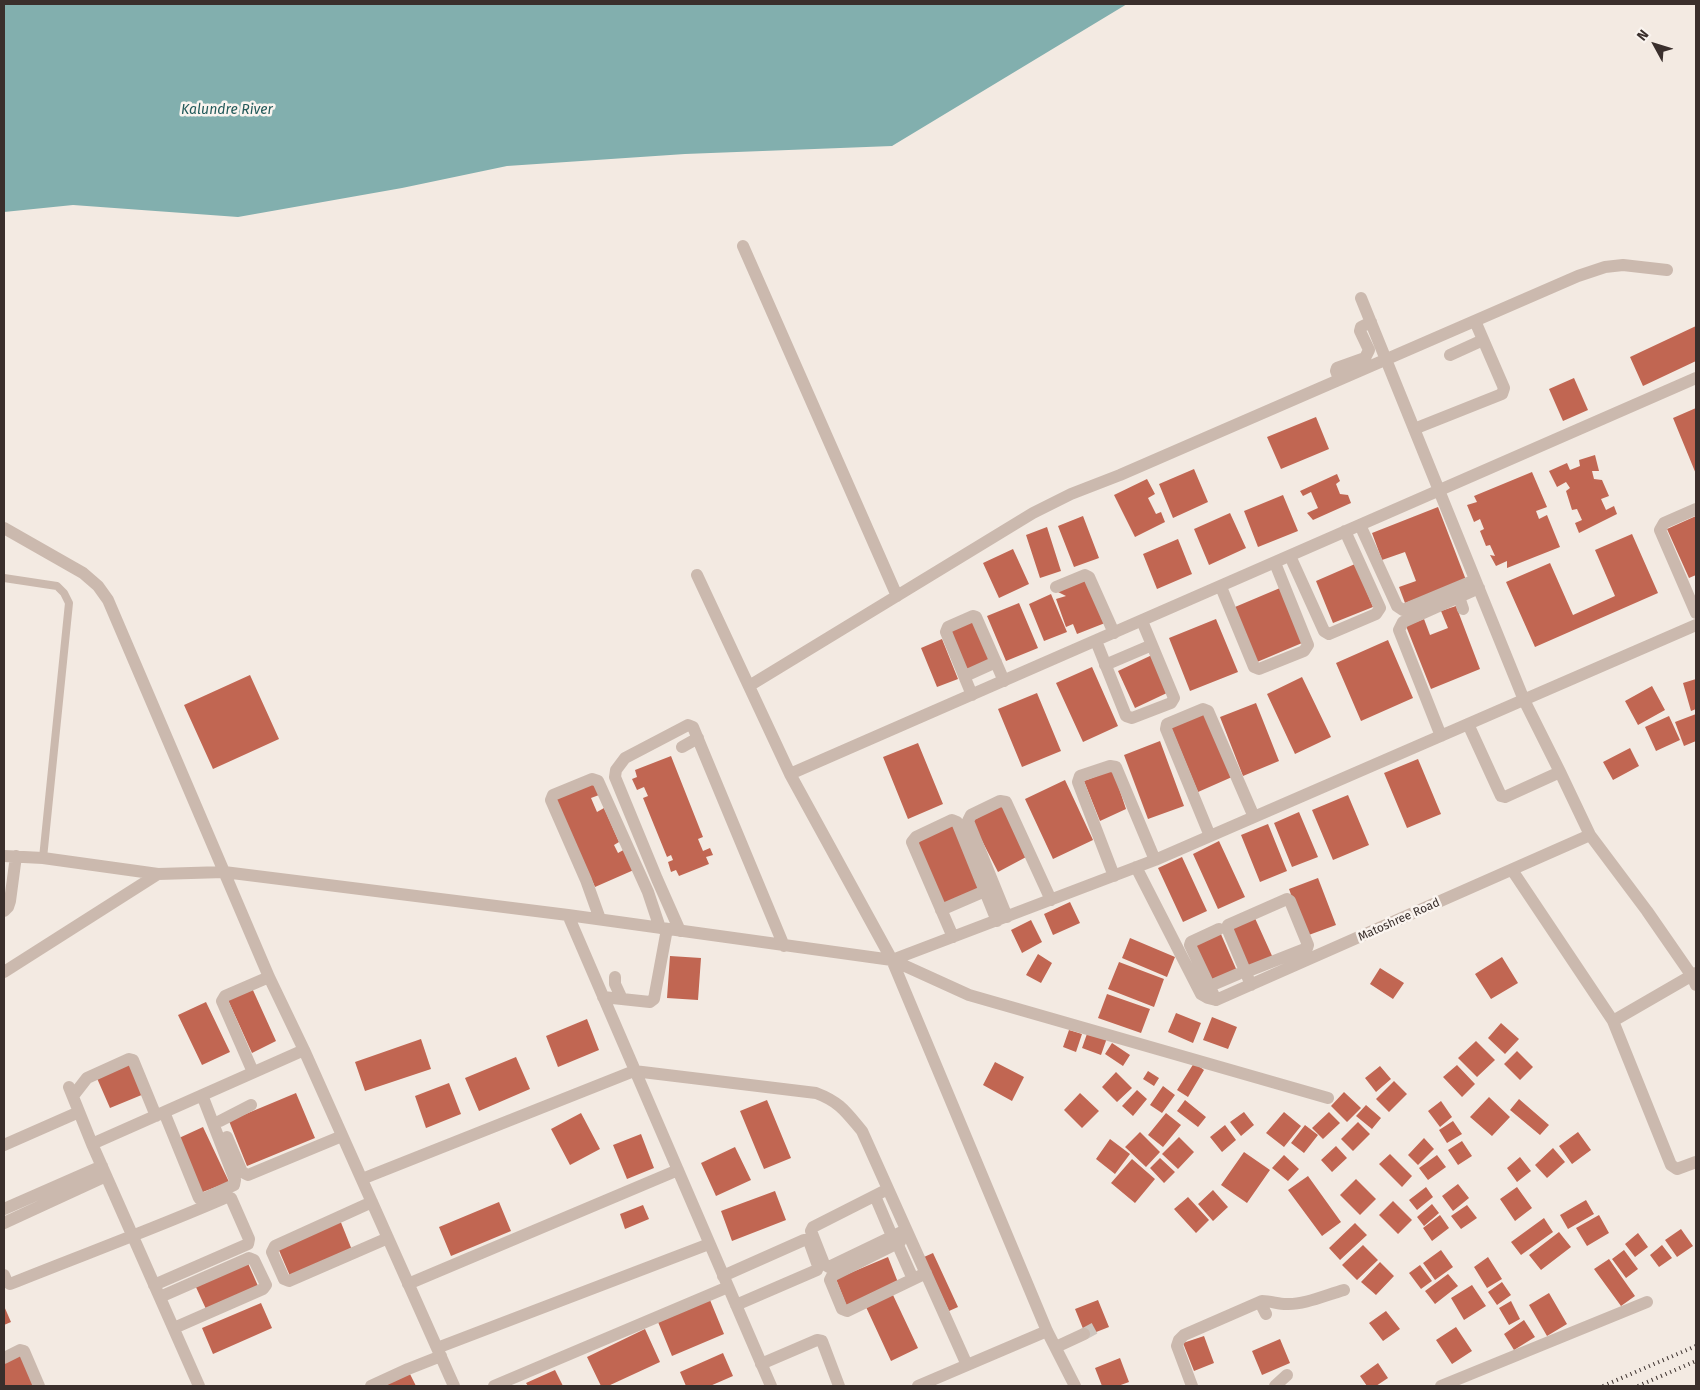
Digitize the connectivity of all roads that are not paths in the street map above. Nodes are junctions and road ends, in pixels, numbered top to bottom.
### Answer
1 (743, 246) dead end
2 (1666, 270) dead end
3 (1361, 298) dead end
4 (1475, 321) junction
5 (1371, 322) junction
6 (1483, 340) junction
7 (1450, 355) dead end
8 (1386, 359) junction
9 (1364, 364) junction
10 (1696, 378) edge
11 (1414, 429) junction
12 (1439, 490) junction
13 (1696, 509) edge
14 (1360, 525) junction
15 (4, 528) edge
16 (1345, 532) junction
17 (1290, 556) junction
18 (1276, 563) junction
19 (697, 575) dead end
20 (4, 578) edge
21 (1477, 584) junction
22 (1056, 587) dead end
23 (1221, 587) junction
24 (897, 596) junction
25 (1696, 613) edge
26 (1142, 621) junction
27 (1696, 625) edge
28 (1114, 633) junction
29 (1096, 641) junction
30 (1152, 645) junction
31 (996, 662) junction
32 (1105, 665) junction
33 (965, 676) junction
34 (1004, 681) junction
35 (749, 686) junction
36 (972, 695) junction
37 (1524, 700) junction
38 (1468, 724) junction
39 (1441, 736) junction
40 (698, 738) junction
41 (682, 747) dead end
42 (1560, 772) junction
43 (790, 774) junction
44 (1254, 817) junction
45 (1590, 834) junction
46 (1210, 836) junction
47 (10, 856) edge
48 (43, 858) junction
49 (1155, 860) junction
50 (1136, 867) junction
51 (1512, 870) junction
52 (224, 872) junction
53 (158, 874) junction
54 (1114, 876) junction
55 (985, 891) junction
56 (1051, 900) junction
57 (941, 910) junction
58 (4, 911) edge
59 (568, 915) junction
60 (600, 919) junction
61 (1002, 919) junction
62 (664, 928) junction
63 (1219, 929) dead end
64 (680, 931) junction
65 (953, 937) junction
66 (784, 946) junction
67 (892, 960) junction
68 (4, 972) edge
69 (1242, 973) junction
70 (615, 976) dead end
71 (269, 977) junction
72 (1695, 978) edge
73 (1251, 985) junction
74 (1210, 986) junction
75 (603, 997) junction
76 (622, 999) junction
77 (1216, 1000) junction
78 (1614, 1021) junction
79 (304, 1050) junction
80 (634, 1071) junction
81 (253, 1072) junction
82 (205, 1094) junction
83 (1328, 1098) dead end
84 (251, 1106) dead end
85 (79, 1112) junction
86 (157, 1115) junction
87 (220, 1121) junction
88 (342, 1136) junction
89 (92, 1144) junction
90 (4, 1145) edge
91 (1696, 1162) edge
92 (678, 1170) junction
93 (104, 1171) junction
94 (362, 1179) junction
95 (888, 1189) junction
96 (875, 1196) junction
97 (372, 1202) junction
98 (4, 1209) edge
99 (4, 1223) edge
100 (908, 1233) junction
101 (133, 1235) junction
102 (388, 1238) junction
103 (895, 1240) junction
104 (709, 1244) junction
105 (926, 1273) junction
106 (4, 1275) edge
107 (913, 1279) junction
108 (726, 1282) junction
109 (408, 1284) junction
110 (1344, 1290) dead end
111 (157, 1291) junction
112 (1260, 1302) junction
113 (1646, 1302) dead end
114 (736, 1305) junction
115 (1266, 1314) dead end
116 (174, 1328) junction
117 (1048, 1330) junction
118 (1084, 1334) tunnel mouth
119 (1056, 1348) junction
120 (439, 1352) junction
121 (4, 1358) edge
122 (762, 1364) junction
123 (967, 1365) junction
124 (1287, 1375) dead end
125 (39, 1386) edge
126 (199, 1386) edge
127 (371, 1386) edge
128 (454, 1386) edge
129 (494, 1386) edge
130 (771, 1386) edge
131 (839, 1386) edge
132 (918, 1386) edge
133 (1076, 1386) edge
134 (1192, 1386) edge
135 (1275, 1386) edge
136 (1441, 1386) edge

1 - 24 street
2 - 4 street
3 - 5 street
4 - 6 street
4 - 8 street
5 - 8 street
5 - 9 street
6 - 7 street
6 - 11 street
8 - 9 street
8 - 11 street
9 - 24 street
10 - 12 street
11 - 12 street
12 - 14 street
12 - 21 street
13 - 25 street
14 - 16 street
14 - 21 street
15 - 52 street
16 - 17 street
16 - 17 street
17 - 18 street
18 - 23 street
18 - 23 street
19 - 35 street
20 - 48 lane
21 - 37 street
21 - 39 street
22 - 28 street
23 - 26 street
24 - 35 street
26 - 28 street
26 - 30 street
27 - 37 street
28 - 29 street
29 - 32 street
29 - 34 street
30 - 32 street
30 - 32 street
31 - 33 street
31 - 33 street
31 - 34 street
33 - 36 street
34 - 36 street
35 - 43 street
36 - 43 street
37 - 38 street
37 - 42 street
38 - 39 street
38 - 42 street
39 - 44 street
40 - 41 street
40 - 64 street
40 - 66 street
42 - 45 street
43 - 67 street
44 - 46 street
44 - 46 street
45 - 51 street, Matoshree Road
45 - 72 street
46 - 49 street
47 - 48 street
47 - 58 street
48 - 53 street
49 - 50 street
49 - 54 street
50 - 54 street
50 - 77 street
51 - 73 street, Matoshree Road
51 - 78 street
52 - 53 street
52 - 59 street
52 - 71 street
53 - 68 street
54 - 56 street
55 - 57 street
55 - 57 street
55 - 61 street
56 - 61 street
56 - 61 street
57 - 65 street
59 - 60 street
59 - 75 street
60 - 62 street
60 - 62 street
61 - 65 street
62 - 64 street
62 - 76 street
63 - 74 street
64 - 66 street
65 - 67 street
66 - 67 street
67 - 83 street
67 - 117 street
69 - 69 street
69 - 73 street
69 - 74 street
70 - 76 street
71 - 79 street
71 - 81 street
72 - 78 street
73 - 77 street, Matoshree Road
74 - 77 street
75 - 76 street
75 - 80 street
78 - 91 street
79 - 81 street
79 - 88 street
80 - 92 street
80 - 94 street
80 - 95 street
81 - 82 street
82 - 86 street
82 - 86 street
82 - 87 street
84 - 87 street
85 - 86 street
85 - 89 street
85 - 90 street
86 - 89 street
87 - 88 street
88 - 94 street
89 - 93 street
92 - 104 street
92 - 109 street
93 - 98 street
93 - 99 street
93 - 101 street
94 - 97 street
95 - 96 street
95 - 100 street
96 - 103 street
96 - 103 street
97 - 102 street
97 - 102 street
100 - 103 street
100 - 105 street
101 - 106 street
101 - 111 street
101 - 111 street
102 - 109 street
103 - 107 street
103 - 107 street
104 - 108 street
104 - 120 street
105 - 107 street
105 - 123 street
108 - 114 street
108 - 114 street
108 - 129 street
109 - 120 street
110 - 112 street
111 - 116 street
111 - 116 street
112 - 115 street
112 - 134 street
113 - 136 street
114 - 122 street
116 - 126 street
117 - 119 street
117 - 123 street
118 - 119 street
119 - 133 street
120 - 127 street
120 - 128 street
121 - 125 street
122 - 130 street
122 - 131 street
123 - 132 street
124 - 135 street

